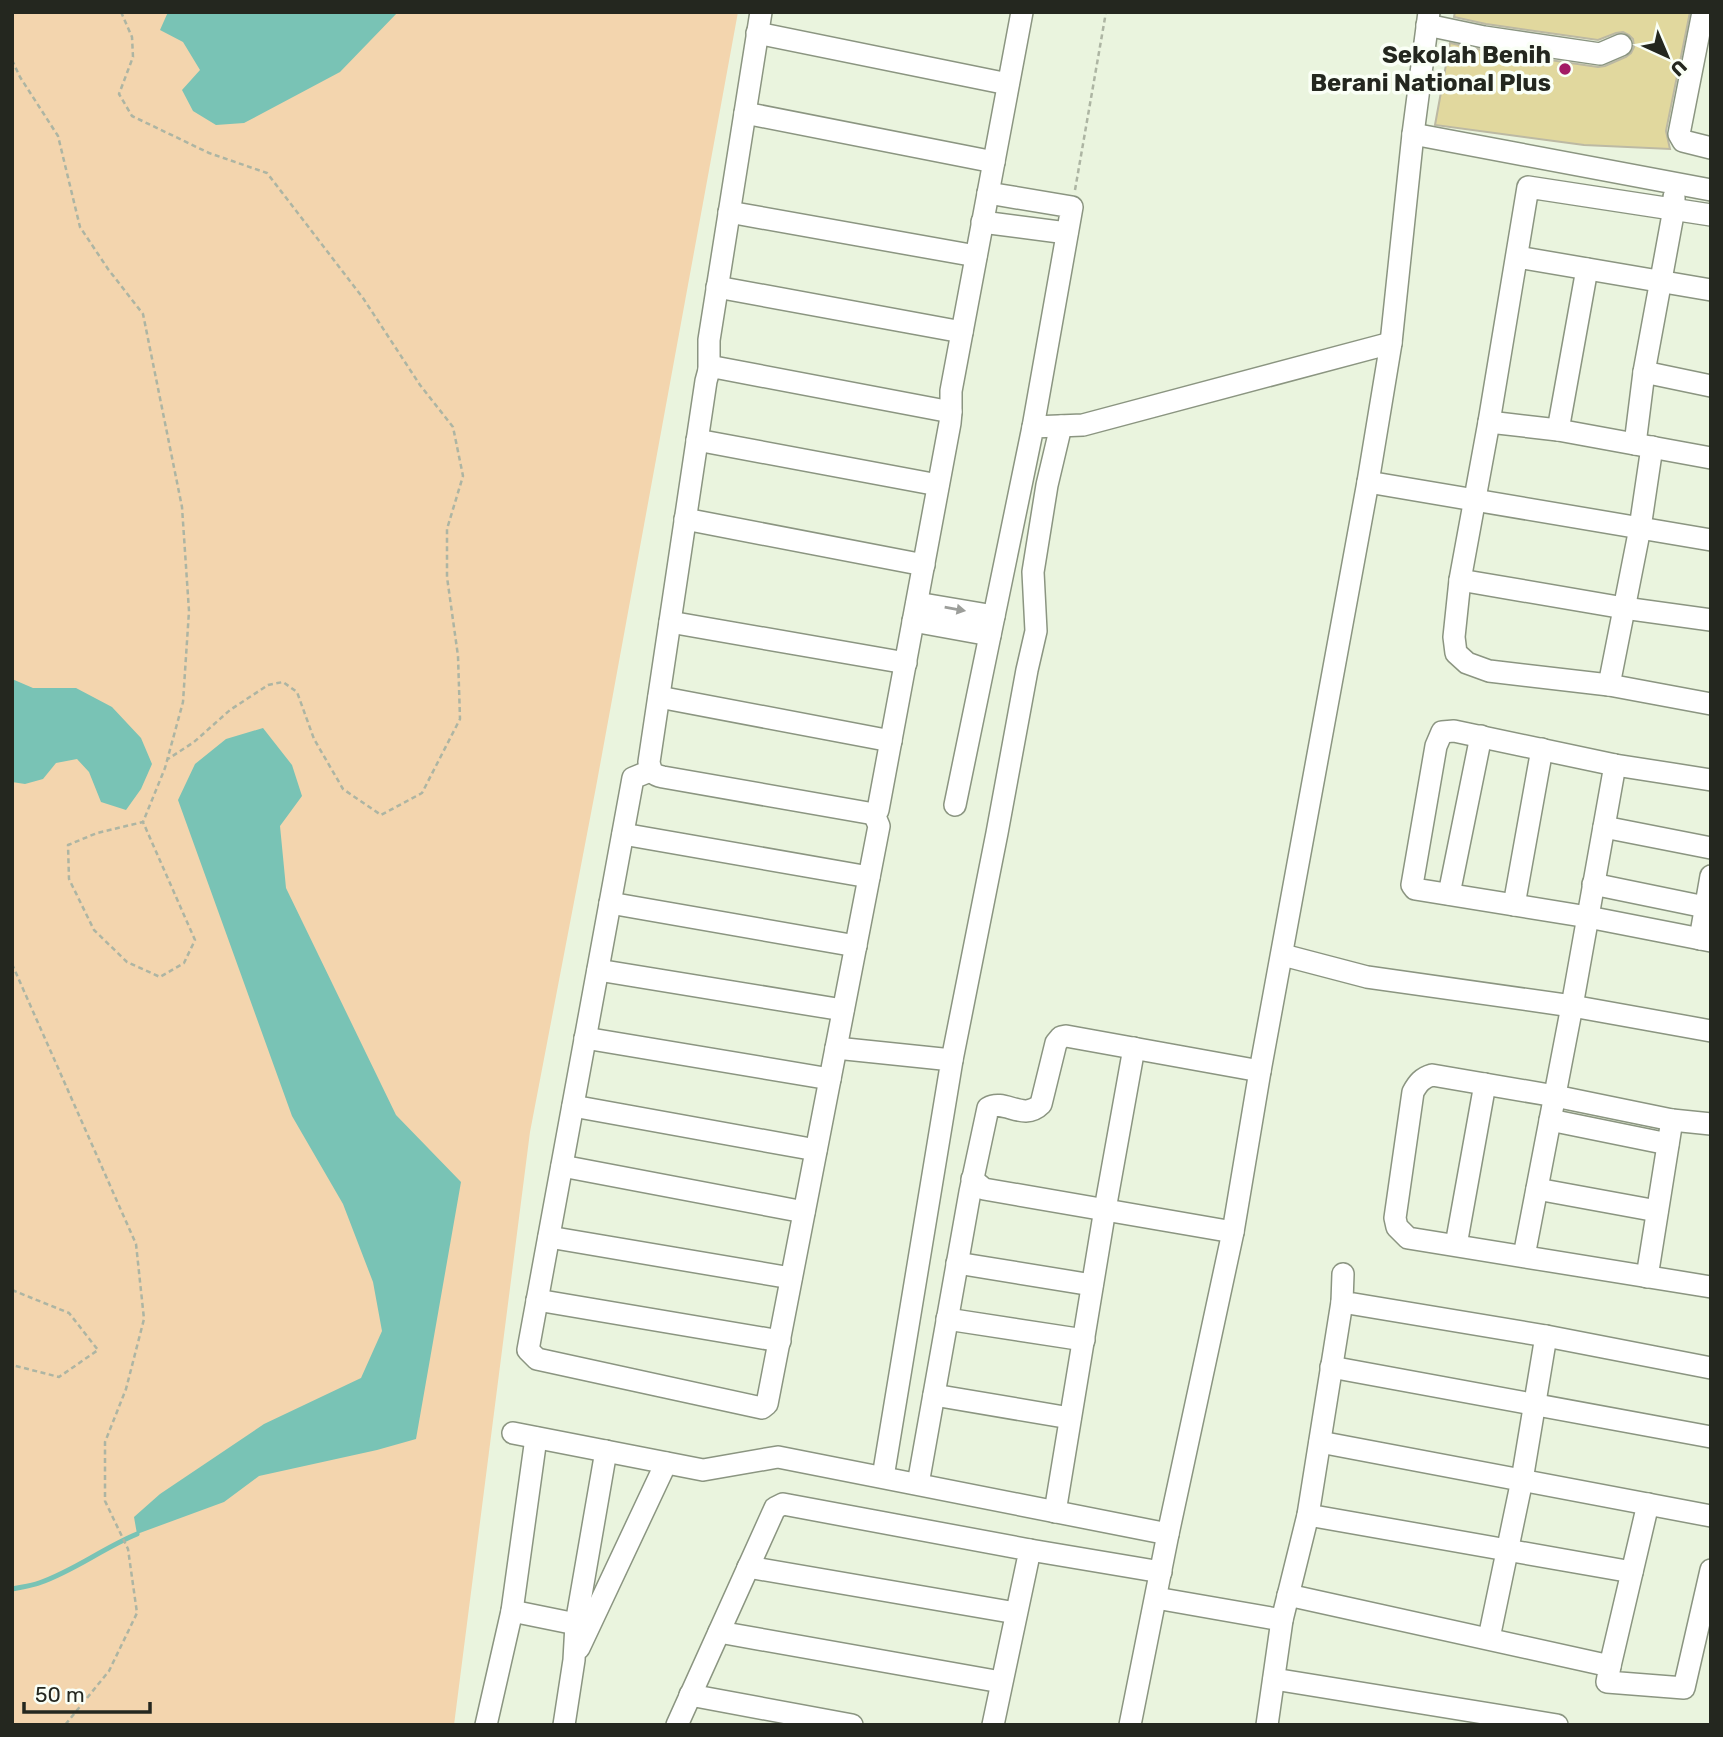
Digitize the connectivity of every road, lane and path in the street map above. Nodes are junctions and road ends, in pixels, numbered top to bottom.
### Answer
1 (121, 12) edge
2 (1022, 12) edge
3 (1106, 12) edge
4 (1703, 12) edge
5 (1428, 19) edge
6 (759, 22) edge
7 (1621, 45) dead end
8 (12, 60) edge
9 (1008, 84) junction
10 (745, 113) junction
11 (1413, 134) junction
12 (1711, 148) edge
13 (994, 162) junction
14 (1675, 184) junction
15 (1711, 190) edge
16 (988, 193) junction
17 (1072, 206) junction
18 (1674, 209) junction
19 (729, 212) junction
20 (1711, 215) edge
21 (982, 222) junction
22 (1068, 233) junction
23 (976, 256) junction
24 (1517, 257) junction
25 (1587, 269) junction
26 (1661, 282) junction
27 (718, 287) junction
28 (1711, 290) edge
29 (962, 332) junction
30 (1391, 343) junction
31 (709, 370) junction
32 (1644, 372) junction
33 (1711, 386) edge
34 (951, 412) junction
35 (1489, 422) junction
36 (1061, 426) junction
37 (1033, 427) junction
38 (1558, 430) junction
39 (697, 440) junction
40 (1644, 446) junction
41 (1711, 458) edge
42 (1368, 482) junction
43 (938, 485) junction
44 (1475, 499) junction
45 (685, 519) junction
46 (1640, 528) junction
47 (1711, 540) edge
48 (924, 565) junction
49 (1460, 580) junction
50 (1624, 608) junction
51 (915, 612) junction
52 (1711, 620) edge
53 (670, 622) junction
54 (992, 625) junction
55 (906, 663) junction
56 (1609, 685) junction
57 (659, 697) junction
58 (1711, 704) edge
59 (1481, 736) junction
60 (891, 741) junction
61 (1542, 749) junction
62 (168, 759) junction
63 (1615, 765) junction
64 (650, 771) junction
65 (1711, 780) edge
66 (955, 805) dead end
67 (874, 814) junction
68 (143, 822) junction
69 (1604, 827) junction
70 (623, 834) junction
71 (1711, 848) edge
72 (1711, 876) edge
73 (869, 877) junction
74 (1593, 884) junction
75 (1449, 894) junction
76 (610, 903) junction
77 (1514, 905) junction
78 (1705, 906) junction
79 (1588, 917) junction
80 (1705, 940) edge
81 (856, 946) junction
82 (1283, 955) junction
83 (12, 964) edge
84 (598, 970) junction
85 (1572, 1006) junction
86 (843, 1010) junction
87 (1711, 1031) edge
88 (585, 1038) junction
89 (836, 1048) junction
90 (1134, 1048) junction
91 (951, 1060) junction
92 (1260, 1072) junction
93 (830, 1079) junction
94 (1485, 1084) junction
95 (1555, 1096) junction
96 (573, 1106) junction
97 (1550, 1120) junction
98 (1672, 1120) junction
99 (1710, 1120) edge
100 (1668, 1144) junction
101 (816, 1150) junction
102 (562, 1166) junction
103 (972, 1179) junction
104 (1537, 1189) junction
105 (1105, 1210) junction
106 (1657, 1211) junction
107 (804, 1212) junction
108 (1233, 1231) junction
109 (549, 1237) junction
110 (1456, 1245) junction
111 (1524, 1256) junction
112 (957, 1263) junction
113 (1343, 1274) dead end
114 (1647, 1277) junction
115 (792, 1278) junction
116 (1092, 1285) junction
117 (1711, 1287) edge
118 (12, 1290) edge
119 (537, 1300) junction
120 (1342, 1302) junction
121 (947, 1319) junction
122 (1546, 1336) junction
123 (1084, 1340) junction
124 (779, 1341) junction
125 (12, 1365) edge
126 (1331, 1367) junction
127 (1711, 1368) edge
128 (934, 1395) junction
129 (1534, 1405) junction
130 (1070, 1418) junction
131 (513, 1433) dead end
132 (1711, 1437) edge
133 (536, 1438) junction
134 (1320, 1442) junction
135 (606, 1451) junction
136 (666, 1463) junction
137 (883, 1477) junction
138 (1522, 1480) junction
139 (918, 1484) junction
140 (1647, 1504) junction
141 (1055, 1511) junction
142 (1308, 1515) junction
143 (1711, 1516) edge
144 (1168, 1534) junction
145 (1030, 1550) junction
146 (1507, 1550) junction
147 (748, 1567) junction
148 (1711, 1570) edge
149 (1161, 1572) junction
150 (1632, 1572) junction
151 (1288, 1595) junction
152 (1156, 1598) junction
153 (512, 1611) junction
154 (1016, 1613) junction
155 (1282, 1620) junction
156 (576, 1624) junction
157 (719, 1632) junction
158 (1489, 1638) junction
159 (574, 1660) junction
160 (1610, 1666) junction
161 (1274, 1679) junction
162 (1001, 1682) junction
163 (691, 1695) junction
164 (1463, 1717) edge
165 (788, 1719) edge
166 (65, 1725) edge
167 (486, 1725) edge
168 (564, 1725) edge
169 (677, 1725) edge
170 (852, 1725) edge
171 (992, 1725) edge
172 (1130, 1725) edge
173 (1267, 1725) edge
174 (1557, 1725) edge

1 - 62 path
2 - 9 street
3 - 17 path
4 - 12 street
5 - 7 street
5 - 11 street
6 - 9 street
6 - 10 street
8 - 62 path
9 - 13 street
10 - 13 street
10 - 19 street
11 - 14 street
11 - 30 street
13 - 16 street
14 - 15 street
14 - 18 street
16 - 17 street
16 - 21 street
17 - 22 street
18 - 20 street
18 - 24 street
18 - 26 street
19 - 23 street
19 - 27 street
21 - 22 street
21 - 23 street
22 - 37 street
23 - 29 street
24 - 25 street
24 - 35 street
25 - 26 street
25 - 38 street
26 - 28 street
26 - 32 street
27 - 29 street
27 - 31 street
29 - 34 street
30 - 36 street
30 - 42 street
31 - 34 street
31 - 39 street
32 - 33 street
32 - 40 street
34 - 43 street
35 - 38 street
35 - 44 street
36 - 37 street
36 - 91 street
37 - 54 street
38 - 40 street
39 - 43 street
39 - 45 street
40 - 41 street
40 - 46 street
42 - 44 street
42 - 82 street
43 - 48 street
44 - 46 street
44 - 49 street
45 - 48 street
45 - 53 street
46 - 47 street
46 - 50 street
48 - 51 street
49 - 50 street
49 - 56 street
50 - 52 street
50 - 56 street
51 - 54 street
51 - 55 street
53 - 55 street
53 - 57 street
54 - 66 street
55 - 60 street
56 - 58 street
57 - 60 street
57 - 64 street
59 - 61 street
59 - 75 street
59 - 75 street
60 - 67 street
61 - 63 street
61 - 77 street
62 - 68 path
63 - 65 street
63 - 69 street
64 - 67 street
64 - 70 street
67 - 73 street
68 - 68 path
69 - 71 street
69 - 74 street
70 - 73 street
70 - 76 street
72 - 78 street
73 - 81 street
74 - 78 street
74 - 79 street
75 - 77 street
76 - 81 street
76 - 84 street
77 - 79 street
78 - 80 street
79 - 80 street
79 - 85 street
81 - 86 street
82 - 85 street
82 - 92 street
83 - 166 path
84 - 86 street
84 - 88 street
85 - 87 street
85 - 95 street
86 - 89 street
88 - 93 street
88 - 96 street
89 - 91 street
89 - 93 street
90 - 92 street
90 - 103 street
90 - 105 street
91 - 137 street
92 - 108 street
93 - 101 street
94 - 95 street
94 - 110 street
94 - 110 street
95 - 97 street
95 - 98 street
96 - 101 street
96 - 102 street
97 - 100 street
97 - 104 street
98 - 99 street
98 - 100 street
100 - 106 street
101 - 107 street
102 - 107 street
102 - 109 street
103 - 105 street
103 - 112 street
104 - 106 street
104 - 111 street
105 - 108 street
105 - 116 street
106 - 114 street
107 - 115 street
108 - 144 street
109 - 115 street
109 - 119 street
110 - 111 street
111 - 114 street
112 - 116 street
112 - 121 street
113 - 120 street
114 - 117 street
115 - 124 street
116 - 123 street
118 - 125 path
119 - 124 street
119 - 124 street
120 - 122 street
120 - 126 street
121 - 123 street
121 - 128 street
122 - 127 street
122 - 129 street
123 - 130 street
126 - 129 street
126 - 134 street
128 - 130 street
128 - 139 street
129 - 132 street
129 - 138 street
130 - 141 street
131 - 133 street
133 - 135 street
133 - 153 street
134 - 138 street
134 - 142 street
135 - 136 street
135 - 156 street
136 - 137 street
136 - 159 street
137 - 139 street
138 - 140 street
138 - 146 street
139 - 141 street
140 - 143 street
140 - 150 street
141 - 144 street
142 - 146 street
142 - 151 street
144 - 149 street
145 - 147 street
145 - 149 street
145 - 154 street
146 - 150 street
146 - 158 street
147 - 154 street
147 - 157 street
148 - 160 street
149 - 152 street
150 - 160 street
151 - 155 street
151 - 158 street
152 - 155 street
152 - 172 street
153 - 156 street
153 - 167 street
154 - 162 street
155 - 161 street
156 - 159 street
157 - 162 street
157 - 163 street
158 - 160 street
159 - 168 street
161 - 164 street
161 - 173 street
162 - 171 street
163 - 165 street
163 - 169 street
164 - 174 street
165 - 170 street

